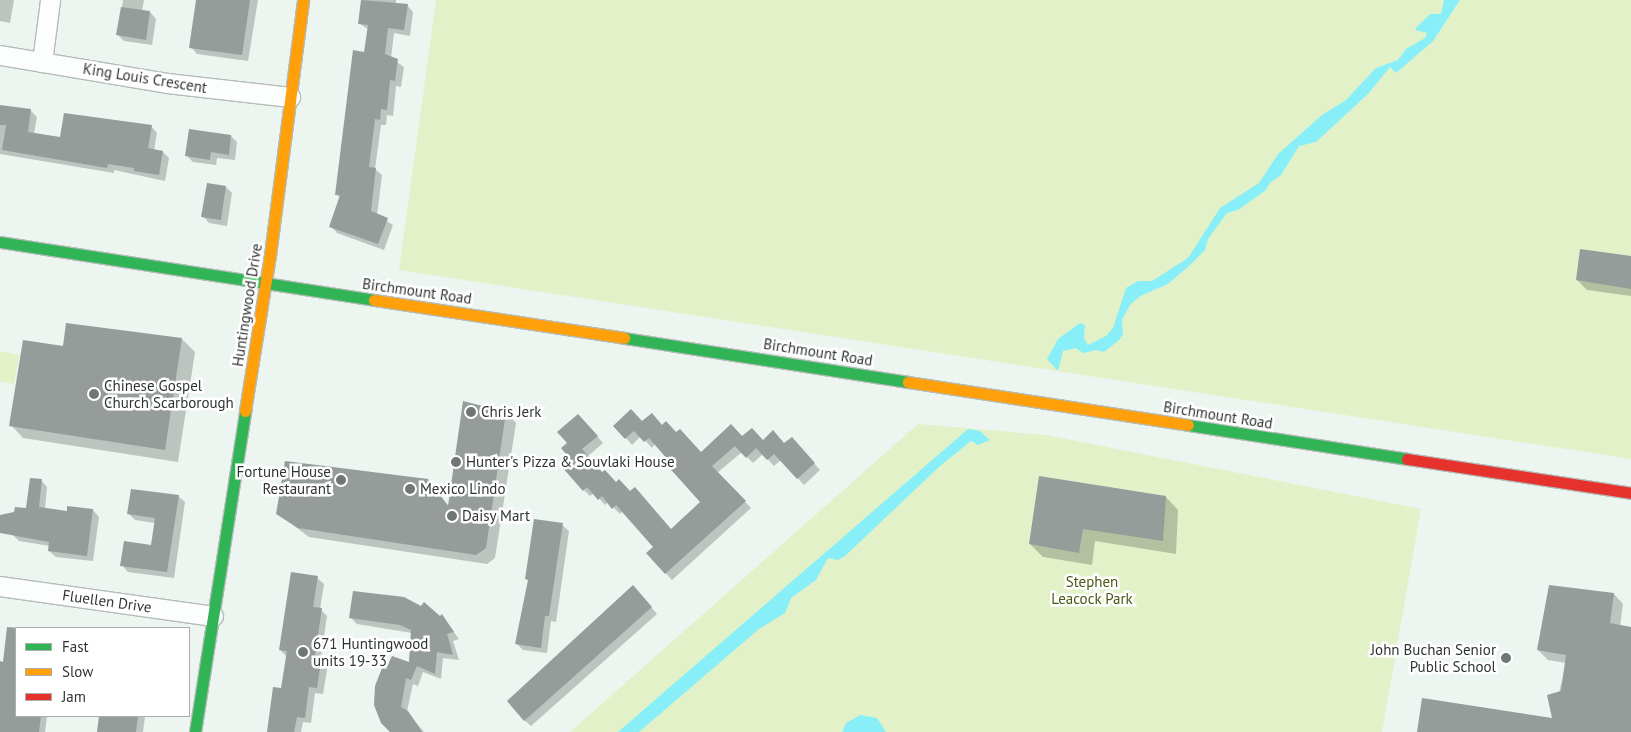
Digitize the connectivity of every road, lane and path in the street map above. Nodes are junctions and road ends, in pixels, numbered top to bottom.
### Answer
1 (50, 0) edge
2 (303, 0) edge
3 (0, 55) edge
4 (42, 62) junction
5 (290, 97) junction
6 (0, 242) edge
7 (266, 284) junction
8 (1631, 493) edge
9 (0, 586) edge
10 (214, 616) junction
11 (195, 732) edge

1 - 4 street
2 - 5 main road, Huntingwood Drive
3 - 4 street, King Louis Crescent
4 - 5 street, King Louis Crescent
5 - 7 main road, Huntingwood Drive
6 - 7 main road, Birchmount Road
7 - 8 main road, Birchmount Road
7 - 10 main road, Huntingwood Drive
9 - 10 street, Fluellen Drive
10 - 11 main road, Huntingwood Drive

